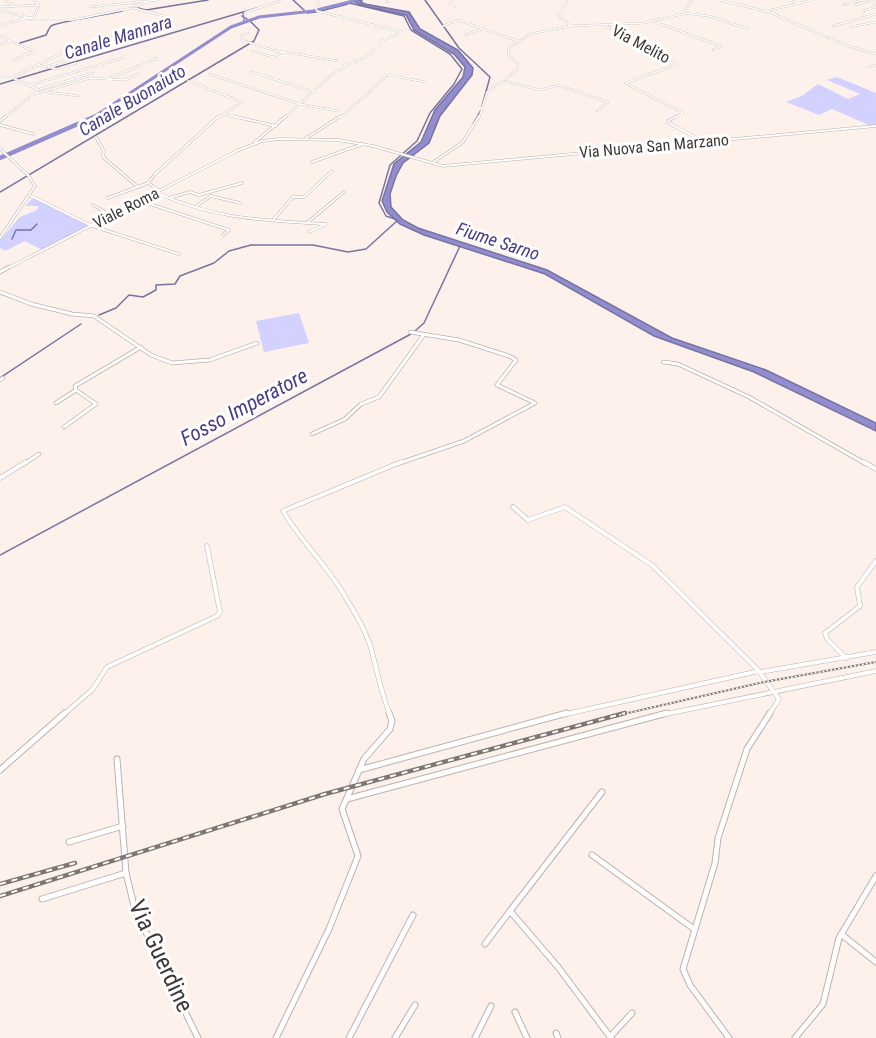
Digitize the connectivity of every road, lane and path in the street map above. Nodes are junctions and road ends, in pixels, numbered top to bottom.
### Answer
1 (6, 0) edge
2 (34, 0) edge
3 (45, 0) edge
4 (158, 0) edge
5 (283, 0) edge
6 (319, 0) edge
7 (392, 0) edge
8 (452, 0) edge
9 (569, 0) edge
10 (691, 0) edge
11 (719, 0) edge
12 (788, 0) edge
13 (812, 0) edge
14 (862, 0) edge
15 (869, 0) edge
16 (129, 1) edge
17 (387, 2) dead end
18 (119, 3) junction
19 (799, 3) junction
20 (39, 4) junction
21 (843, 5) dead end
22 (855, 5) dead end
23 (14, 6) junction
24 (876, 6) edge
25 (90, 7) dead end
26 (133, 7) junction
27 (454, 7) dead end
28 (0, 8) edge
29 (863, 11) dead end
30 (766, 12) junction
31 (683, 13) junction
32 (876, 14) edge
33 (246, 17) dead end
34 (28, 18) junction
35 (654, 21) junction
36 (876, 22) edge
37 (604, 25) junction
38 (0, 26) edge
39 (443, 26) dead end
40 (569, 26) junction
41 (833, 26) dead end
42 (850, 27) dead end
43 (483, 29) junction
44 (748, 30) dead end
45 (248, 33) dead end
46 (465, 35) dead end
47 (0, 36) edge
48 (10, 41) junction
49 (519, 41) junction
50 (0, 44) edge
51 (713, 50) dead end
52 (252, 51) dead end
53 (284, 52) junction
54 (876, 54) edge
55 (85, 55) dead end
56 (123, 58) dead end
57 (157, 58) dead end
58 (14, 60) dead end
59 (76, 63) dead end
60 (346, 64) junction
61 (37, 65) junction
62 (876, 65) edge
63 (45, 67) junction
64 (869, 67) dead end
65 (252, 72) dead end
66 (93, 73) dead end
67 (138, 74) dead end
68 (209, 74) dead end
69 (0, 77) edge
70 (13, 77) junction
71 (108, 79) junction
72 (188, 81) dead end
73 (504, 81) junction
74 (425, 82) dead end
75 (30, 85) junction
76 (41, 90) junction
77 (315, 93) junction
78 (79, 96) dead end
79 (300, 104) junction
80 (337, 111) dead end
81 (597, 111) dead end
82 (222, 114) junction
83 (0, 123) edge
84 (277, 126) junction
85 (876, 126) edge
86 (33, 134) dead end
87 (96, 136) dead end
88 (302, 140) junction
89 (703, 142) junction
90 (252, 144) junction
91 (363, 144) junction
92 (0, 149) edge
93 (312, 162) dead end
94 (431, 164) junction
95 (332, 171) dead end
96 (148, 183) junction
97 (242, 183) dead end
98 (138, 187) junction
99 (158, 191) junction
100 (344, 192) dead end
101 (30, 196) junction
102 (108, 198) dead end
103 (169, 198) junction
104 (140, 200) junction
105 (240, 203) dead end
106 (93, 206) dead end
107 (194, 207) junction
108 (111, 216) junction
109 (272, 221) junction
110 (308, 222) junction
111 (92, 226) junction
112 (8, 227) junction
113 (0, 230) edge
114 (309, 232) dead end
115 (223, 235) dead end
116 (0, 238) edge
117 (179, 254) dead end
118 (0, 272) edge
119 (0, 292) edge
120 (411, 333) dead end
121 (423, 335) junction
122 (257, 343) dead end
123 (141, 347) junction
124 (663, 362) dead end
125 (76, 390) junction
126 (56, 403) dead end
127 (64, 427) dead end
128 (312, 434) dead end
129 (39, 454) dead end
130 (876, 469) edge
131 (0, 478) edge
132 (513, 507) dead end
133 (207, 546) dead end
134 (876, 561) edge
135 (876, 652) edge
136 (846, 658) junction
137 (760, 671) junction
138 (876, 671) edge
139 (774, 689) junction
140 (117, 759) dead end
141 (359, 770) junction
142 (0, 771) edge
143 (602, 792) dead end
144 (346, 799) junction
145 (123, 826) junction
146 (69, 842) dead end
147 (592, 855) dead end
148 (126, 873) junction
149 (876, 876) edge
150 (42, 899) dead end
151 (510, 911) junction
152 (413, 915) dead end
153 (694, 929) junction
154 (841, 934) junction
155 (485, 944) dead end
156 (876, 962) edge
157 (415, 1005) dead end
158 (491, 1006) dead end
159 (515, 1012) dead end
160 (632, 1013) dead end
161 (198, 1038) edge
162 (276, 1038) edge
163 (349, 1038) edge
164 (395, 1038) edge
165 (475, 1038) edge
166 (527, 1038) edge
167 (610, 1038) edge
168 (729, 1038) edge
169 (795, 1038) edge

1 - 23 street
2 - 20 street
3 - 20 street
4 - 16 street
4 - 26 street
5 - 33 street
6 - 60 street
7 - 17 street
8 - 27 street
9 - 40 street
10 - 31 street
11 - 30 street
12 - 19 street
13 - 19 street
14 - 21 street
15 - 22 street
15 - 24 street
16 - 18 street
18 - 25 street
18 - 26 street
19 - 30 street
20 - 23 street
20 - 34 street
23 - 28 street
24 - 29 street
26 - 34 street
26 - 61 street
28 - 34 street
30 - 54 street
31 - 35 street
31 - 44 street
32 - 41 street
34 - 38 street
35 - 37 street
35 - 51 street
36 - 42 street
37 - 40 street
37 - 89 street, Via Melito
39 - 43 street
40 - 49 street
43 - 46 street
43 - 49 street
45 - 53 street
47 - 48 street
48 - 50 street
48 - 58 street
49 - 73 street
52 - 53 street
53 - 60 street
55 - 63 street
56 - 75 street
57 - 71 street
59 - 63 street
60 - 77 street
61 - 63 street
61 - 70 street
62 - 64 street
65 - 77 street
66 - 76 street
67 - 71 street
68 - 79 street
69 - 70 street
70 - 75 street
71 - 76 street
72 - 82 street
73 - 81 street
73 - 94 street
74 - 88 street
75 - 76 street
76 - 78 street
76 - 83 street
77 - 79 street
79 - 80 street
79 - 84 street
82 - 84 street
82 - 96 street
83 - 86 street
84 - 90 street
85 - 89 street, Via Nuova San Marzano
87 - 98 street
88 - 90 street, Via Nuova San Marzano
88 - 91 street, Via Nuova San Marzano
89 - 94 street, Via Nuova San Marzano
90 - 99 street, Viale Roma
91 - 93 street
91 - 94 street, Via Nuova San Marzano
92 - 101 street
95 - 109 street
96 - 98 street
96 - 99 street
97 - 103 street
98 - 102 street
99 - 103 street
99 - 104 street, Viale Roma
100 - 110 street
101 - 111 street
101 - 112 street
103 - 107 street
104 - 108 street, Viale Roma
104 - 115 street
105 - 107 street
106 - 108 street
107 - 109 street
108 - 111 street, Viale Roma
109 - 110 street
110 - 114 street
111 - 117 street
111 - 118 street, Viale Roma
112 - 113 street
112 - 116 street
119 - 123 street
120 - 121 street
121 - 128 street
121 - 141 street
122 - 123 street
123 - 125 street
124 - 130 street
125 - 126 street
125 - 127 street
129 - 131 street
132 - 137 street
133 - 142 street
134 - 136 street
135 - 136 street
136 - 137 street
137 - 139 street
137 - 141 street
138 - 139 street
139 - 144 street
139 - 153 street
140 - 145 street, Via Guerdine
141 - 144 street
143 - 151 street
144 - 162 street
145 - 146 street
145 - 148 street, Via Guerdine
147 - 153 street
148 - 150 street
148 - 161 street, Via Guerdine
149 - 154 street
151 - 155 street
151 - 167 street
152 - 163 street
153 - 168 street
154 - 156 street
154 - 169 street
157 - 164 street
158 - 165 street
159 - 166 street
160 - 167 street

